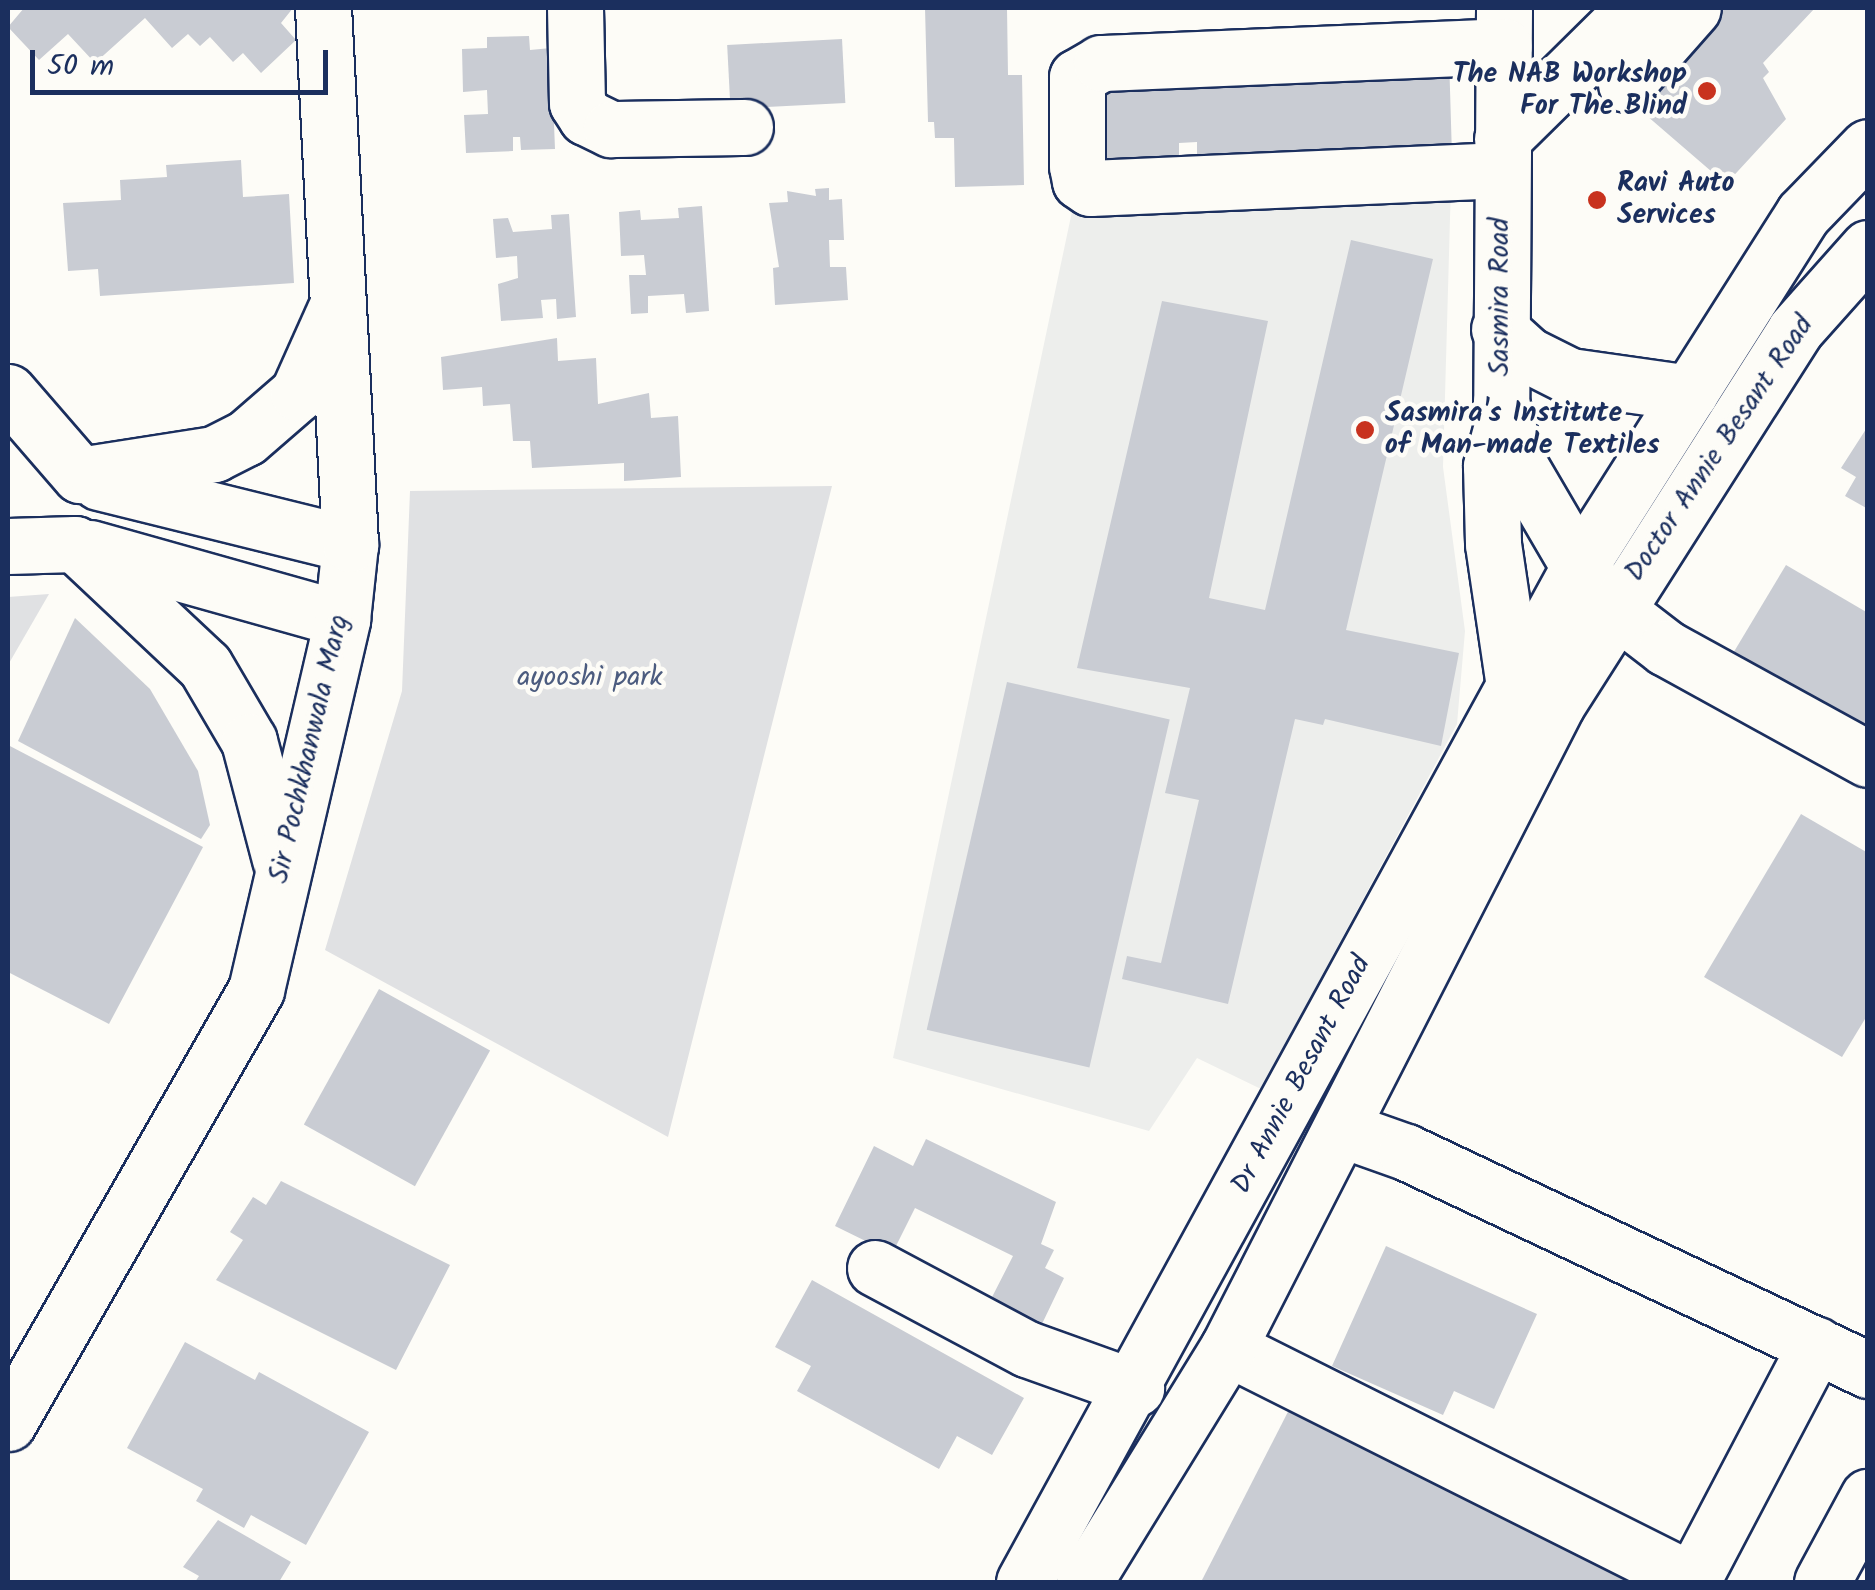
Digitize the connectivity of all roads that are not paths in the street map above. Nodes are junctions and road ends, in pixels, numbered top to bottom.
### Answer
1 (322, 8) edge
2 (575, 8) edge
3 (1635, 8) edge
4 (1693, 8) edge
5 (1504, 26) edge
6 (1626, 84) dead end
7 (745, 127) dead end
8 (1868, 146) edge
9 (1502, 154) junction
10 (1868, 248) edge
11 (341, 296) junction
12 (1499, 329) junction
13 (8, 392) edge
14 (1690, 393) junction
15 (1504, 419) junction
16 (8, 446) edge
17 (80, 475) junction
18 (8, 510) edge
19 (75, 544) junction
20 (350, 544) junction
21 (8, 546) edge
22 (1579, 566) junction
23 (1614, 608) junction
24 (342, 619) junction
25 (1513, 679) junction
26 (1868, 760) edge
27 (281, 862) junction
28 (1305, 1070) junction
29 (1351, 1110) junction
30 (875, 1268) dead end
31 (1816, 1345) junction
32 (1228, 1348) junction
33 (1868, 1370) edge
34 (1136, 1388) junction
35 (8, 1423) edge
36 (1868, 1497) edge
37 (1024, 1582) edge
38 (1084, 1582) edge
39 (1694, 1582) edge
40 (1822, 1582) edge

1 - 11 street, Sir Pochkhanwala Marg
2 - 7 street
3 - 9 street
4 - 6 street
5 - 9 street, Sasmira Road
5 - 9 street
8 - 14 street, Doctor Annie Besant Road
9 - 12 street, Sasmira Road
10 - 23 street, Doctor Annie Besant Road
11 - 17 street
11 - 20 street, Sir Pochkhanwala Marg
12 - 14 street
12 - 15 street, Sasmira Road
13 - 17 street
14 - 22 street, Doctor Annie Besant Road
15 - 22 street, Sasmira Road
15 - 25 street
16 - 17 street
17 - 20 street
18 - 19 street
19 - 21 street
19 - 24 street
19 - 27 street
20 - 24 street, Sir Pochkhanwala Marg
22 - 23 street, Sasmira Road
22 - 25 street, Dr Annie Besant Road
23 - 26 street, Sasmira Road
23 - 29 street, Dr Annie Besant Road
24 - 27 street, Sir Pochkhanwala Marg
25 - 28 street, Dr Annie Besant Road
27 - 35 street, Sir Pochkhanwala Marg
28 - 29 street
28 - 34 street, Dr Annie Besant Road
29 - 31 street
29 - 32 street, Dr Annie Besant Road
30 - 34 street
31 - 33 street
31 - 39 street
32 - 38 street, Dr Annie Besant Road
32 - 39 street
34 - 37 street, Dr Annie Besant Road
36 - 40 street

